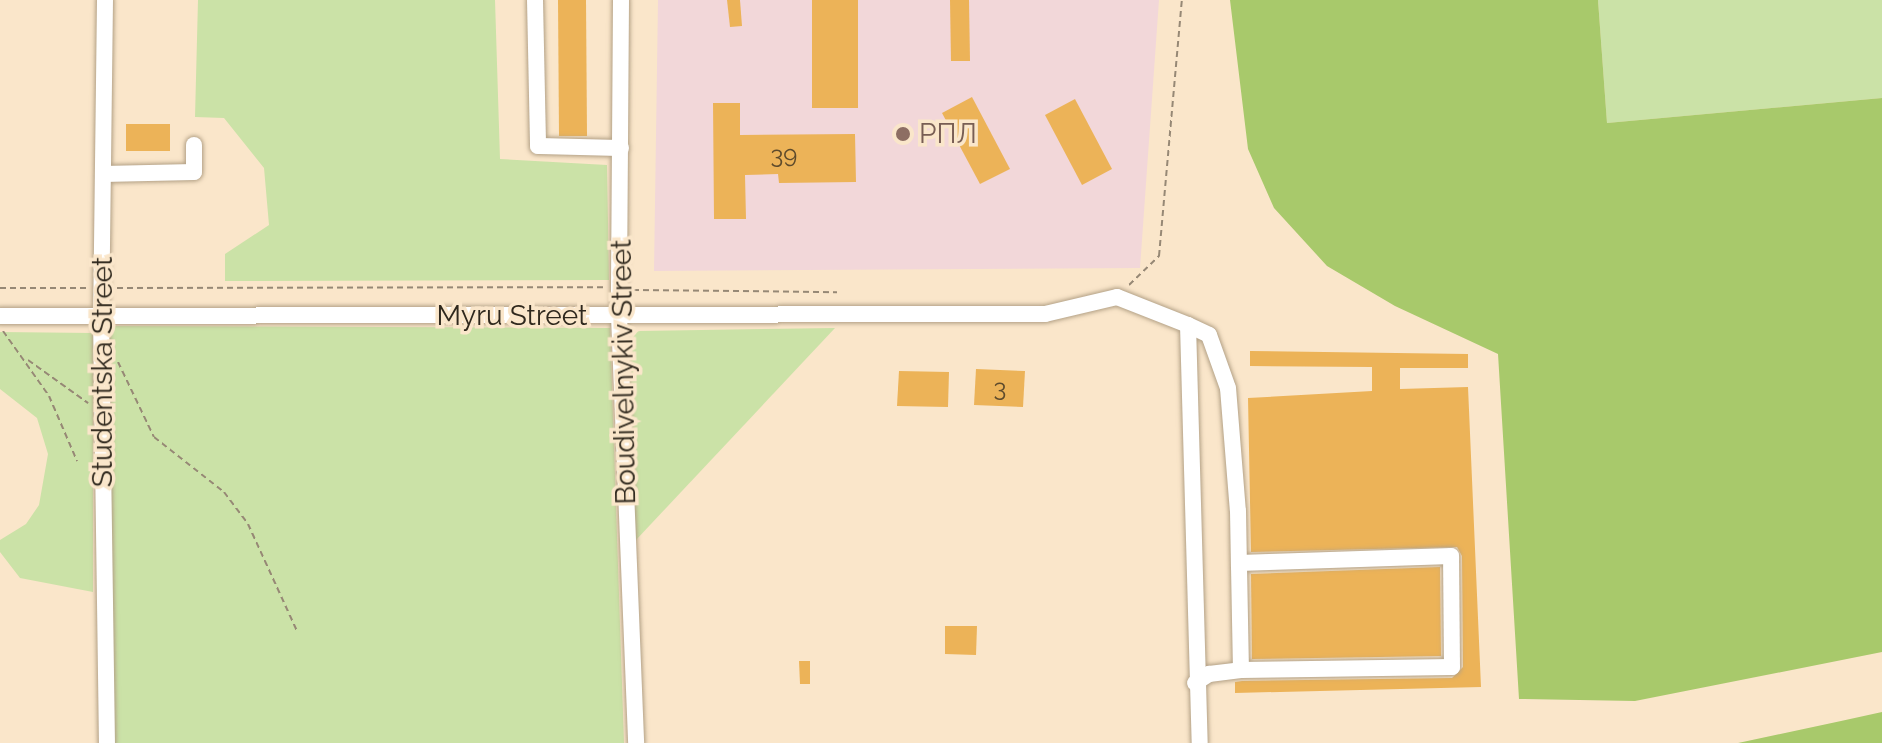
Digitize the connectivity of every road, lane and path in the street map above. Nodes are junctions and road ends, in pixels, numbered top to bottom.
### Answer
1 (105, 0) edge
2 (535, 0) edge
3 (621, 0) edge
4 (1182, 0) edge
5 (194, 145) dead end
6 (621, 148) junction
7 (103, 174) junction
8 (0, 288) edge
9 (102, 288) junction
10 (620, 291) junction
11 (837, 292) dead end
12 (1117, 297) junction
13 (0, 316) edge
14 (101, 316) junction
15 (619, 316) junction
16 (1188, 325) junction
17 (0, 327) edge
18 (115, 355) dead end
19 (27, 360) junction
20 (103, 414) junction
21 (77, 461) dead end
22 (1239, 563) junction
23 (297, 631) dead end
24 (1241, 670) junction
25 (1195, 683) junction
26 (107, 743) edge
27 (636, 743) edge
28 (1200, 743) edge

1 - 7 street, Studentska Street
2 - 6 street
3 - 6 street, Boudivelnykiv Street
4 - 12 path
5 - 7 street
6 - 10 street, Boudivelnykiv Street
7 - 9 street, Studentska Street
8 - 9 path
9 - 10 path
9 - 14 street, Studentska Street
10 - 11 path
10 - 15 street, Boudivelnykiv Street
12 - 15 street, Myru Street
12 - 16 street
13 - 14 street, Myru Street
14 - 15 street, Myru Street
14 - 20 street, Studentska Street
15 - 27 street, Boudivelnykiv Street
16 - 22 street
16 - 25 street
17 - 19 path
18 - 23 path
19 - 20 path
19 - 21 path
20 - 26 street, Studentska Street
22 - 24 street
22 - 24 street
24 - 25 street
25 - 28 street

